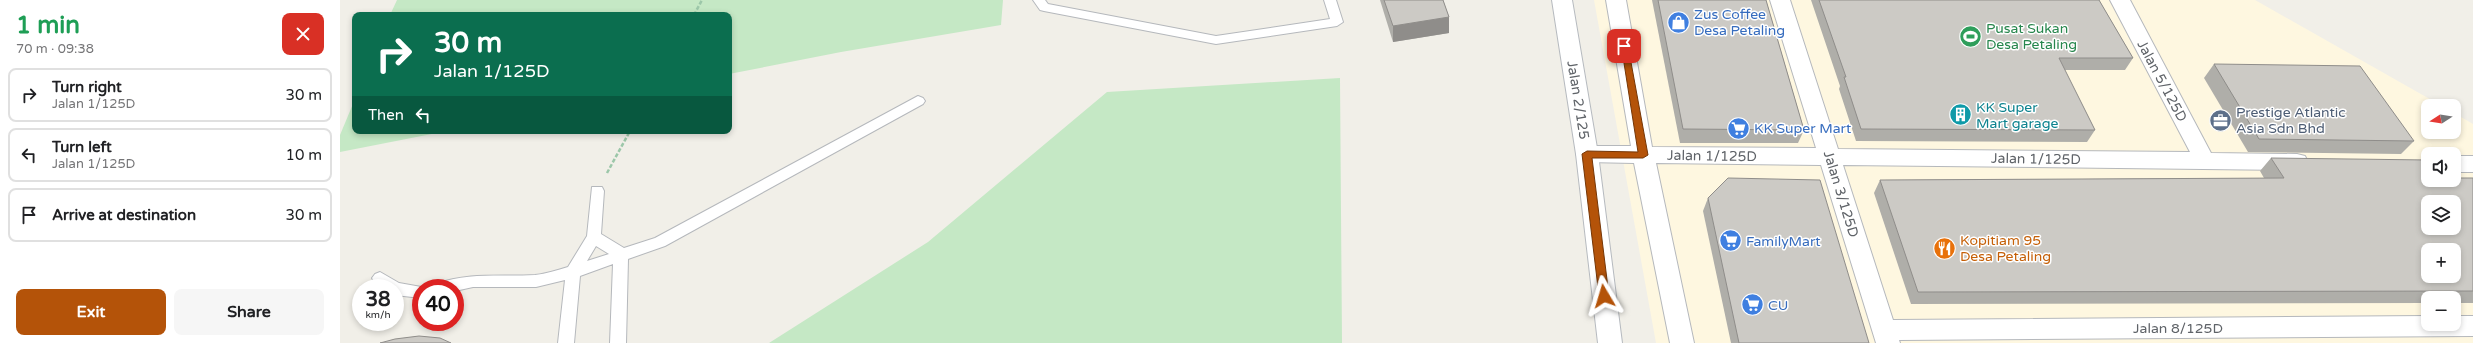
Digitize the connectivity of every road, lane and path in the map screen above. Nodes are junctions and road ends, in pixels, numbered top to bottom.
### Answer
1 (702, 0) edge
2 (1039, 0) edge
3 (1330, 0) edge
4 (1562, 0) edge
5 (1616, 0) edge
6 (1780, 0) edge
7 (2120, 0) edge
8 (696, 12) edge
9 (918, 101) dead end
10 (628, 134) edge
11 (1587, 154) junction
12 (1643, 155) junction
13 (1830, 157) junction
14 (2205, 161) junction
15 (2316, 162) edge
16 (2461, 164) edge
17 (2473, 164) edge
18 (597, 191) joint
19 (594, 237) junction
20 (621, 254) junction
21 (573, 272) junction
22 (464, 283) edge
23 (2473, 326) edge
24 (1886, 336) edge
25 (566, 343) edge
26 (618, 343) edge
27 (1610, 343) edge
28 (1682, 343) edge

1 - 8 path
2 - 3 lane
4 - 11 street, Jalan 2/125
5 - 12 street
6 - 13 street, Jalan 3/125D
7 - 14 street, Jalan 5/125D
9 - 20 lane
10 - 18 path
11 - 12 street, Jalan 1/125D
11 - 27 street, Jalan 2/125
12 - 13 street, Jalan 1/125D
12 - 28 street
13 - 14 street, Jalan 1/125D
13 - 24 street, Jalan 3/125D
14 - 15 street, Jalan 1/125D
16 - 17 street
18 - 19 lane
19 - 20 lane
19 - 21 lane
20 - 21 lane
20 - 26 lane
21 - 22 lane
21 - 25 lane
23 - 24 street, Jalan 8/125D

